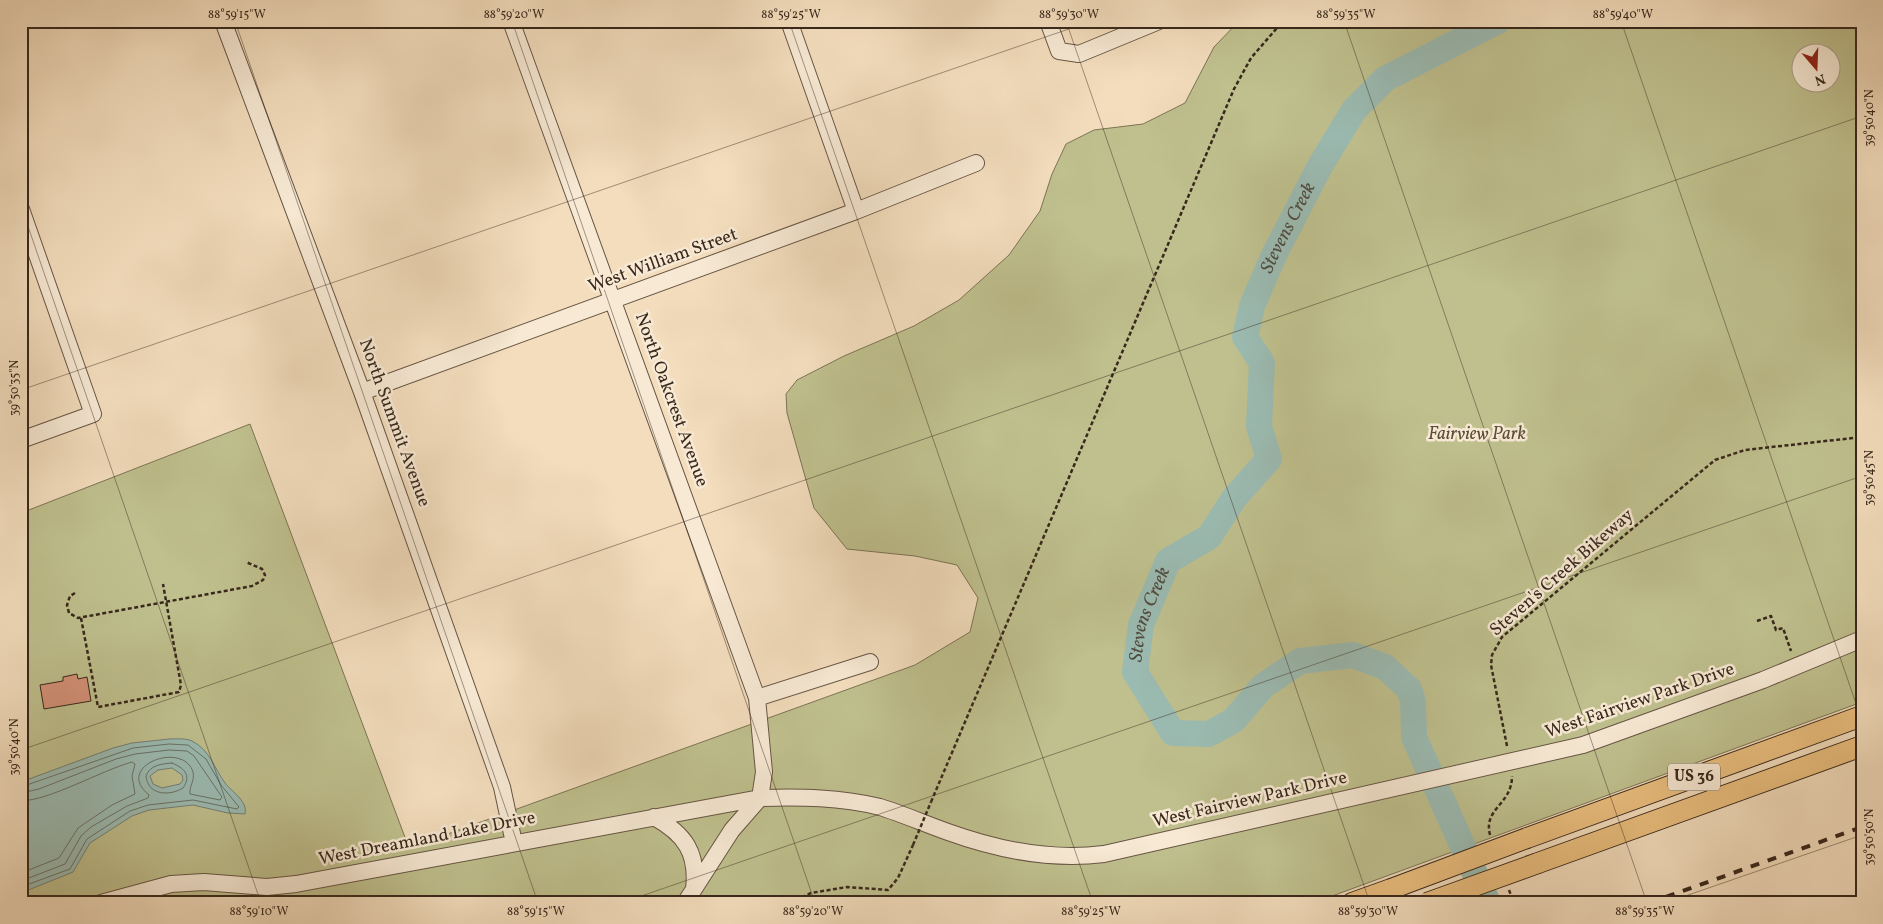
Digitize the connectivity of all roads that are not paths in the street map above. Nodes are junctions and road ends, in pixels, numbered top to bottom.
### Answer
1 (223, 21) edge
2 (511, 21) edge
3 (789, 21) edge
4 (1048, 21) edge
5 (1159, 21) edge
6 (976, 163) dead end
7 (21, 209) edge
8 (856, 211) junction
9 (614, 301) junction
10 (362, 392) junction
11 (21, 440) edge
12 (1862, 639) edge
13 (870, 662) dead end
14 (757, 698) junction
15 (1862, 716) edge
16 (1862, 746) edge
17 (760, 798) junction
18 (654, 817) junction
19 (514, 842) junction
20 (690, 896) edge
21 (101, 903) edge
22 (1352, 903) edge
23 (1427, 903) edge

1 - 10 street, North Summit Avenue
2 - 9 street, North Oakcrest Avenue
3 - 8 street
4 - 5 street
6 - 8 street, West William Street
7 - 11 street
8 - 9 street, West William Street
9 - 10 street, West William Street
9 - 14 street, North Oakcrest Avenue
10 - 19 street, North Summit Avenue
12 - 17 street, West Fairview Park Drive
13 - 14 street
14 - 17 street, North Oakcrest Avenue
15 - 22 main road, US 36, bridge
16 - 23 main road, US 36, bridge
17 - 18 street, West Dreamland Lake Drive
17 - 20 street
18 - 19 street, West Dreamland Lake Drive
18 - 20 street
19 - 21 street, West Dreamland Lake Drive

